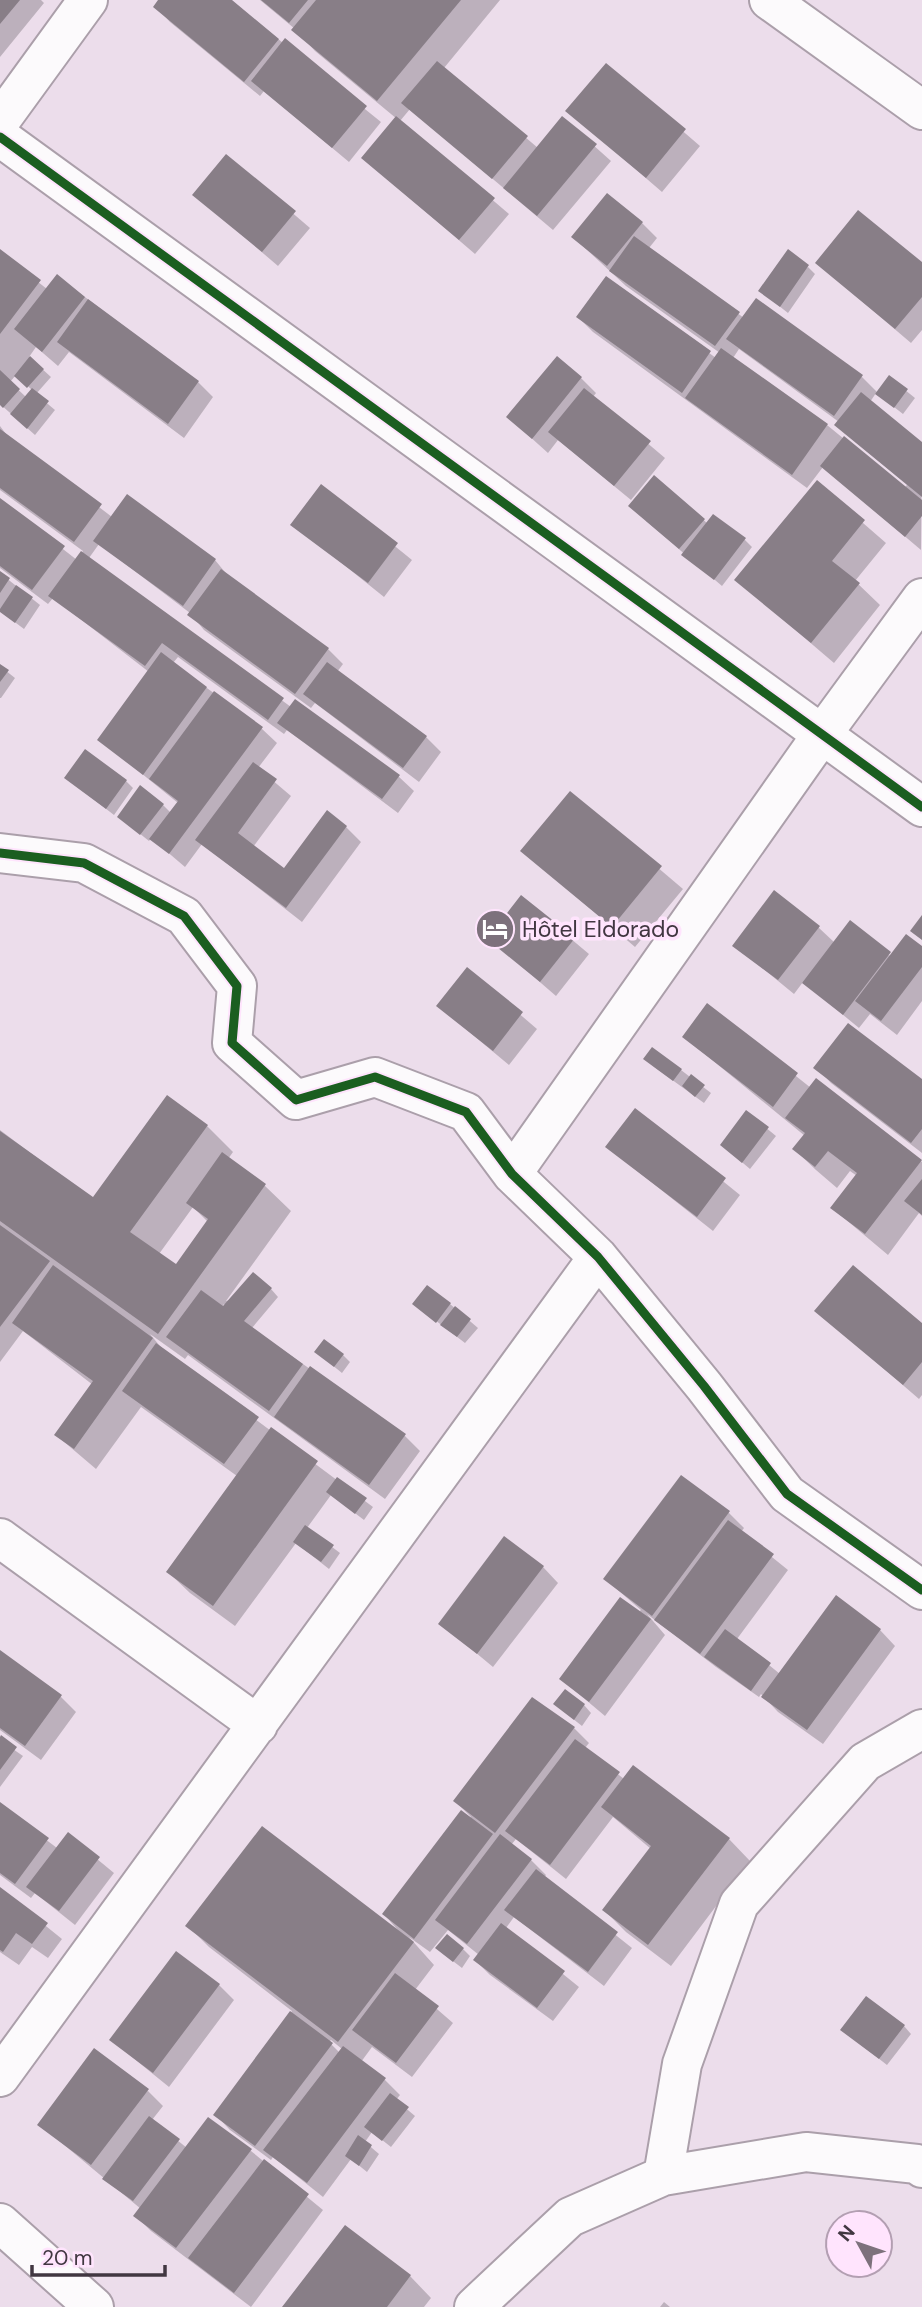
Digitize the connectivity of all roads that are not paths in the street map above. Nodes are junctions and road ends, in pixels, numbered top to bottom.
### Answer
1 (88, 0) edge
2 (769, 0) edge
3 (922, 110) edge
4 (0, 121) edge
5 (0, 136) edge
6 (922, 598) edge
7 (823, 733) junction
8 (922, 807) edge
9 (0, 853) edge
10 (512, 1174) junction
11 (598, 1258) junction
12 (0, 1538) edge
13 (922, 1590) edge
14 (258, 1725) junction
15 (922, 1729) edge
16 (0, 2077) edge
17 (922, 2168) edge
18 (663, 2176) junction
19 (0, 2223) edge
20 (94, 2307) edge
21 (474, 2307) edge

1 - 4 street
2 - 3 street
5 - 7 street
6 - 7 street
7 - 8 street
7 - 10 street
9 - 10 street
10 - 11 street
11 - 13 street
11 - 14 street
12 - 14 street
14 - 16 street
15 - 18 street
17 - 18 street
18 - 21 street
19 - 20 street

